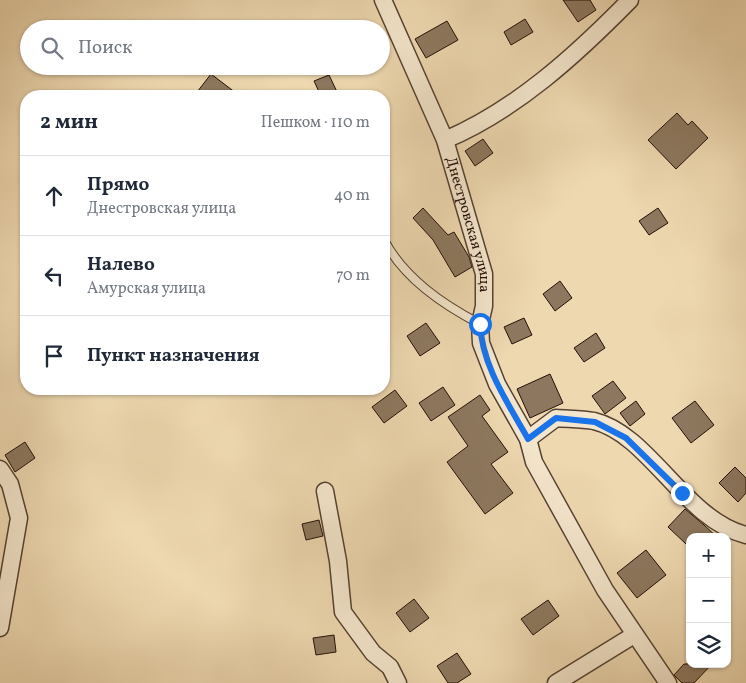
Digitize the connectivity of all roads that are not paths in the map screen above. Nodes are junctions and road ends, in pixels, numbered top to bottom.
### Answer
1 (384, 0) edge
2 (630, 0) edge
3 (445, 140) junction
4 (390, 252) edge
5 (480, 324) junction
6 (528, 439) junction
7 (0, 469) edge
8 (325, 491) dead end
9 (746, 535) edge
10 (0, 628) edge
11 (634, 635) junction
12 (398, 683) edge
13 (556, 683) edge
14 (668, 683) edge

1 - 3 street, Днестровская улица
2 - 3 street
3 - 5 street, Днестровская улица
4 - 5 lane
5 - 6 street, Днестровская улица
6 - 9 street
6 - 11 street, Днестровская улица
7 - 10 street
8 - 12 street
11 - 13 street
11 - 14 street, Днестровская улица

